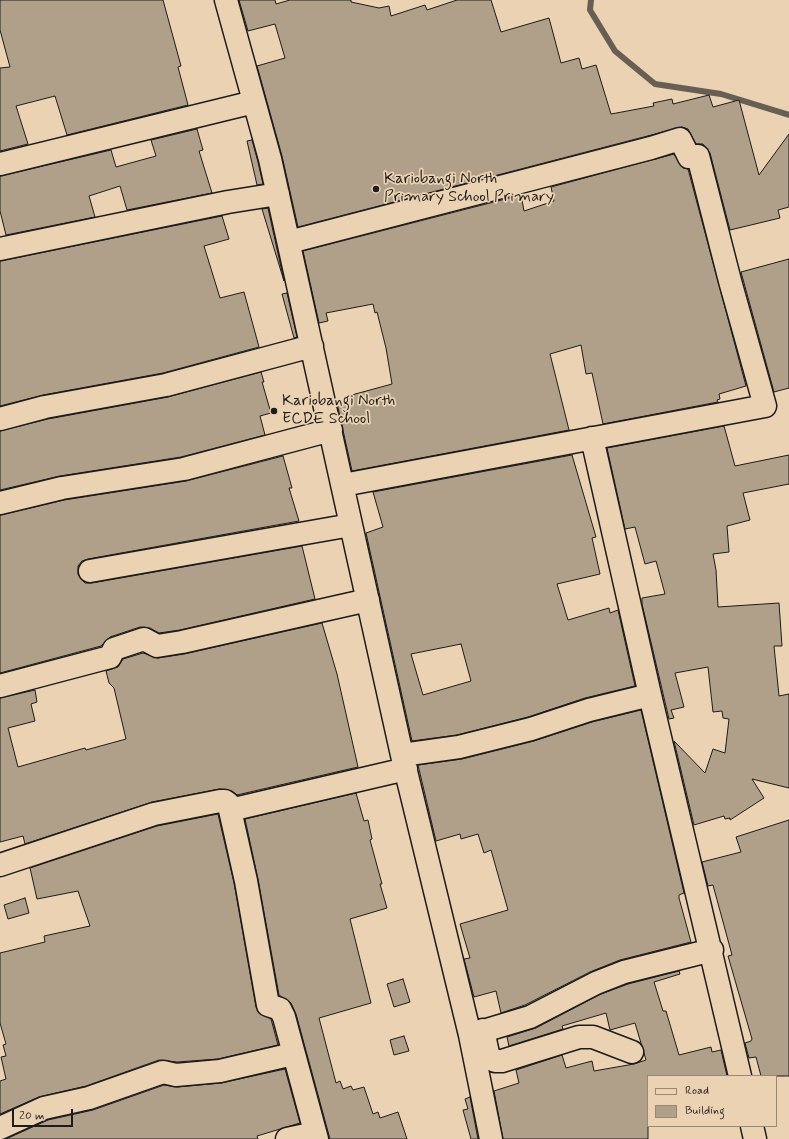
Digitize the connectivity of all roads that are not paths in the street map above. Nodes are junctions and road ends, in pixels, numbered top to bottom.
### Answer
1 (226, 0) edge
2 (254, 102) junction
3 (0, 164) edge
4 (278, 194) junction
5 (289, 242) junction
6 (0, 249) edge
7 (312, 346) junction
8 (0, 419) edge
9 (331, 430) junction
10 (592, 438) junction
11 (343, 485) junction
12 (0, 503) edge
13 (351, 525) junction
14 (90, 570) dead end
15 (368, 600) junction
16 (0, 686) edge
17 (650, 695) junction
18 (404, 762) junction
19 (230, 810) junction
20 (0, 865) edge
21 (712, 950) junction
22 (476, 1033) junction
23 (632, 1052) dead end
24 (293, 1054) junction
25 (740, 1075) edge
26 (752, 1127) edge
27 (0, 1128) edge
28 (316, 1136) edge
29 (287, 1139) edge
30 (491, 1139) edge
31 (755, 1139) edge

1 - 2 street
2 - 3 street
2 - 4 street
4 - 5 street
4 - 6 street
5 - 7 street
5 - 10 street
7 - 8 street
7 - 9 street
9 - 11 street
9 - 12 street
10 - 11 street
10 - 17 street
11 - 13 street
13 - 14 street
13 - 15 street
15 - 16 street
15 - 18 street
17 - 18 street
17 - 21 street
18 - 19 street
18 - 22 street
19 - 20 street
19 - 24 street
21 - 22 street
21 - 25 street
22 - 23 street
22 - 30 street
24 - 27 street
24 - 28 street
26 - 31 street
28 - 29 street

